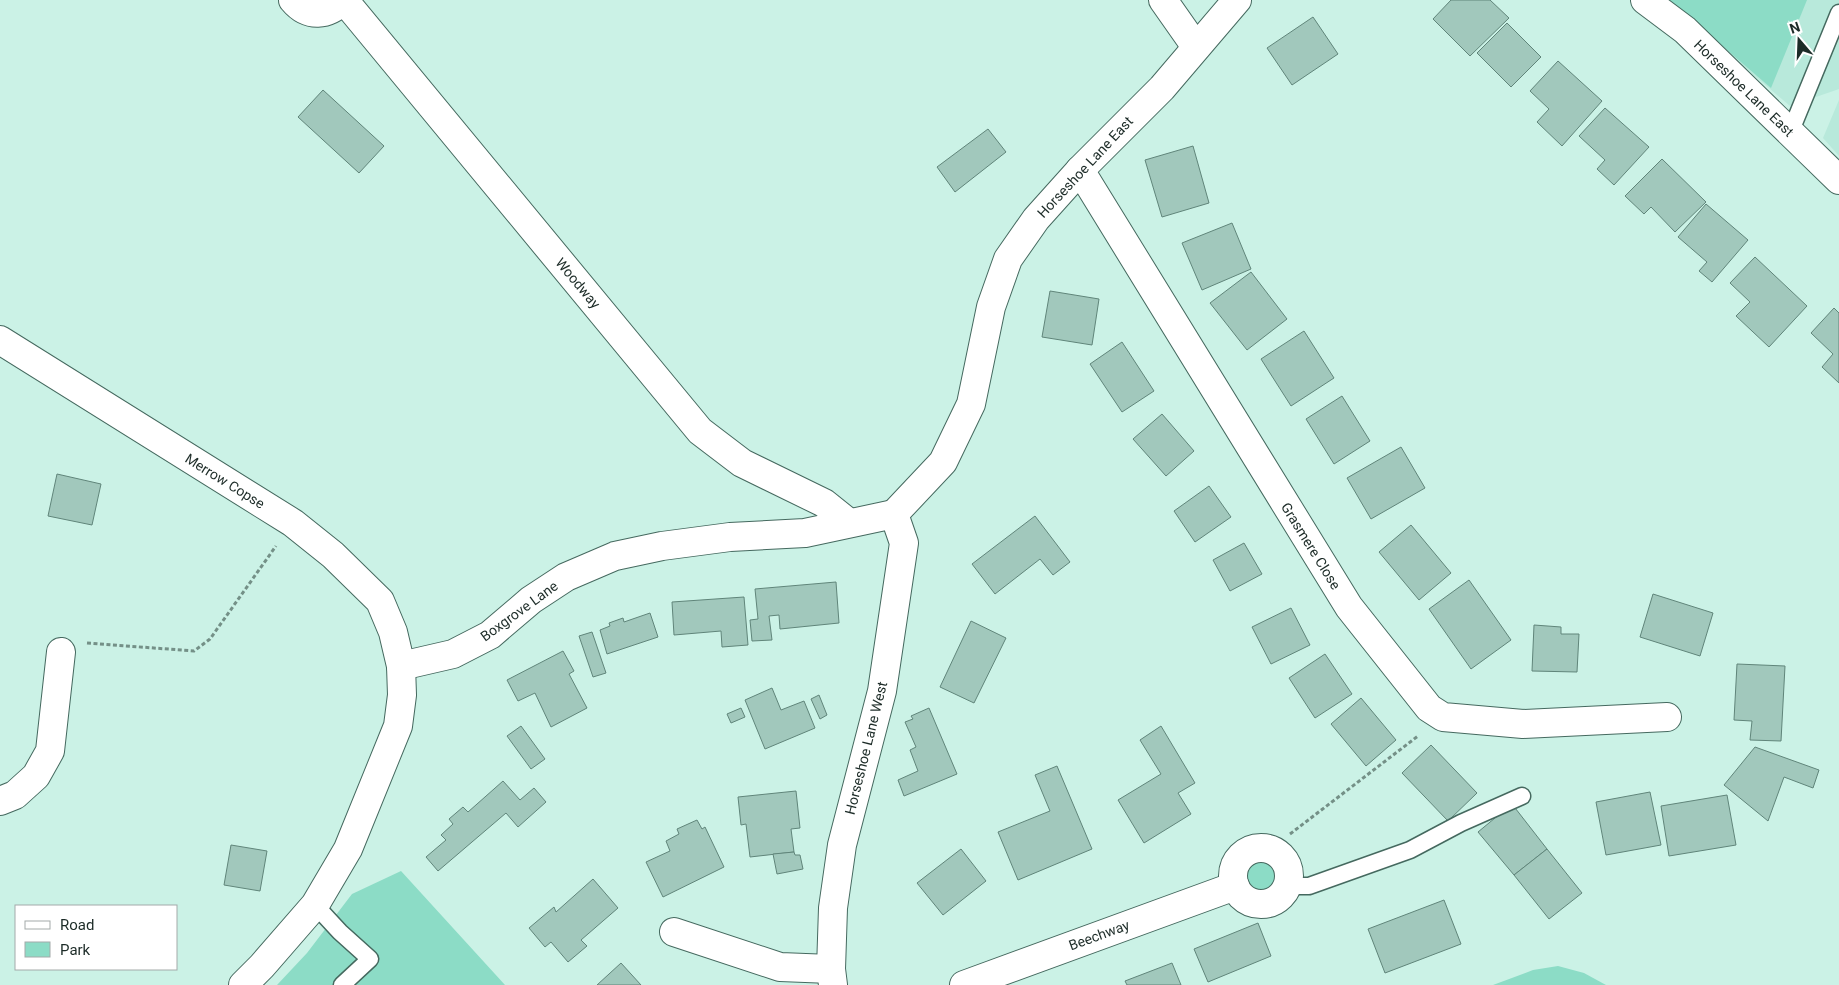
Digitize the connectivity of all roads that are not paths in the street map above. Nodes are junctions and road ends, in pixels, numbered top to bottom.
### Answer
1 (293, 0) edge
2 (343, 0) edge
3 (1237, 0) edge
4 (1645, 0) edge
5 (1173, 6) edge
6 (1839, 13) edge
7 (1196, 48) junction
8 (1790, 133) junction
9 (1080, 170) junction
10 (1839, 180) edge
11 (0, 340) edge
12 (894, 514) junction
13 (850, 522) junction
14 (61, 652) road end
15 (401, 666) junction
16 (1667, 717) dead end
17 (1522, 796) dead end
18 (0, 801) edge
19 (1235, 886) junction
20 (1287, 886) junction
21 (315, 906) junction
22 (674, 932) dead end
23 (832, 977) edge
24 (243, 985) edge
25 (342, 985) edge
26 (964, 985) edge

1 - 2 street, Woodway
2 - 13 street, Woodway
3 - 7 street, Horseshoe Lane East
4 - 8 street, Horseshoe Lane East
5 - 7 street
6 - 8 lane
7 - 9 street, Horseshoe Lane East
8 - 10 street, Horseshoe Lane East
9 - 12 street, Horseshoe Lane East
9 - 16 street, Grasmere Close
11 - 15 street, Merrow Copse
12 - 13 street, Boxgrove Lane
12 - 23 street, Horseshoe Lane West
13 - 15 street, Boxgrove Lane
14 - 18 street
15 - 21 street
17 - 20 lane
19 - 20 street
19 - 20 street
19 - 26 street, Beechway
21 - 24 street
21 - 25 lane
22 - 23 street

